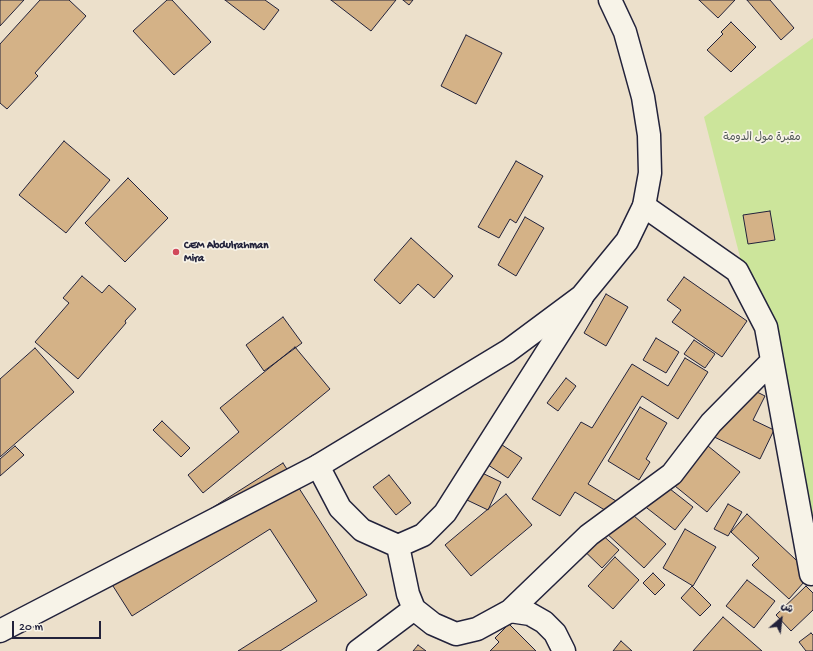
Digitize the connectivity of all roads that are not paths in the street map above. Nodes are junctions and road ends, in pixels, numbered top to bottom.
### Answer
1 (610, 0) edge
2 (644, 206) junction
3 (582, 296) junction
4 (772, 361) junction
5 (318, 466) junction
6 (398, 546) junction
7 (811, 574) dead end
8 (414, 609) junction
9 (510, 611) junction
10 (0, 631) edge
11 (358, 651) edge
12 (564, 651) edge

1 - 2 street
2 - 3 street
2 - 4 street
3 - 5 street
3 - 6 street
4 - 7 street
4 - 9 street
5 - 6 street
5 - 10 street
6 - 8 street
8 - 9 street
8 - 11 street
9 - 12 street

